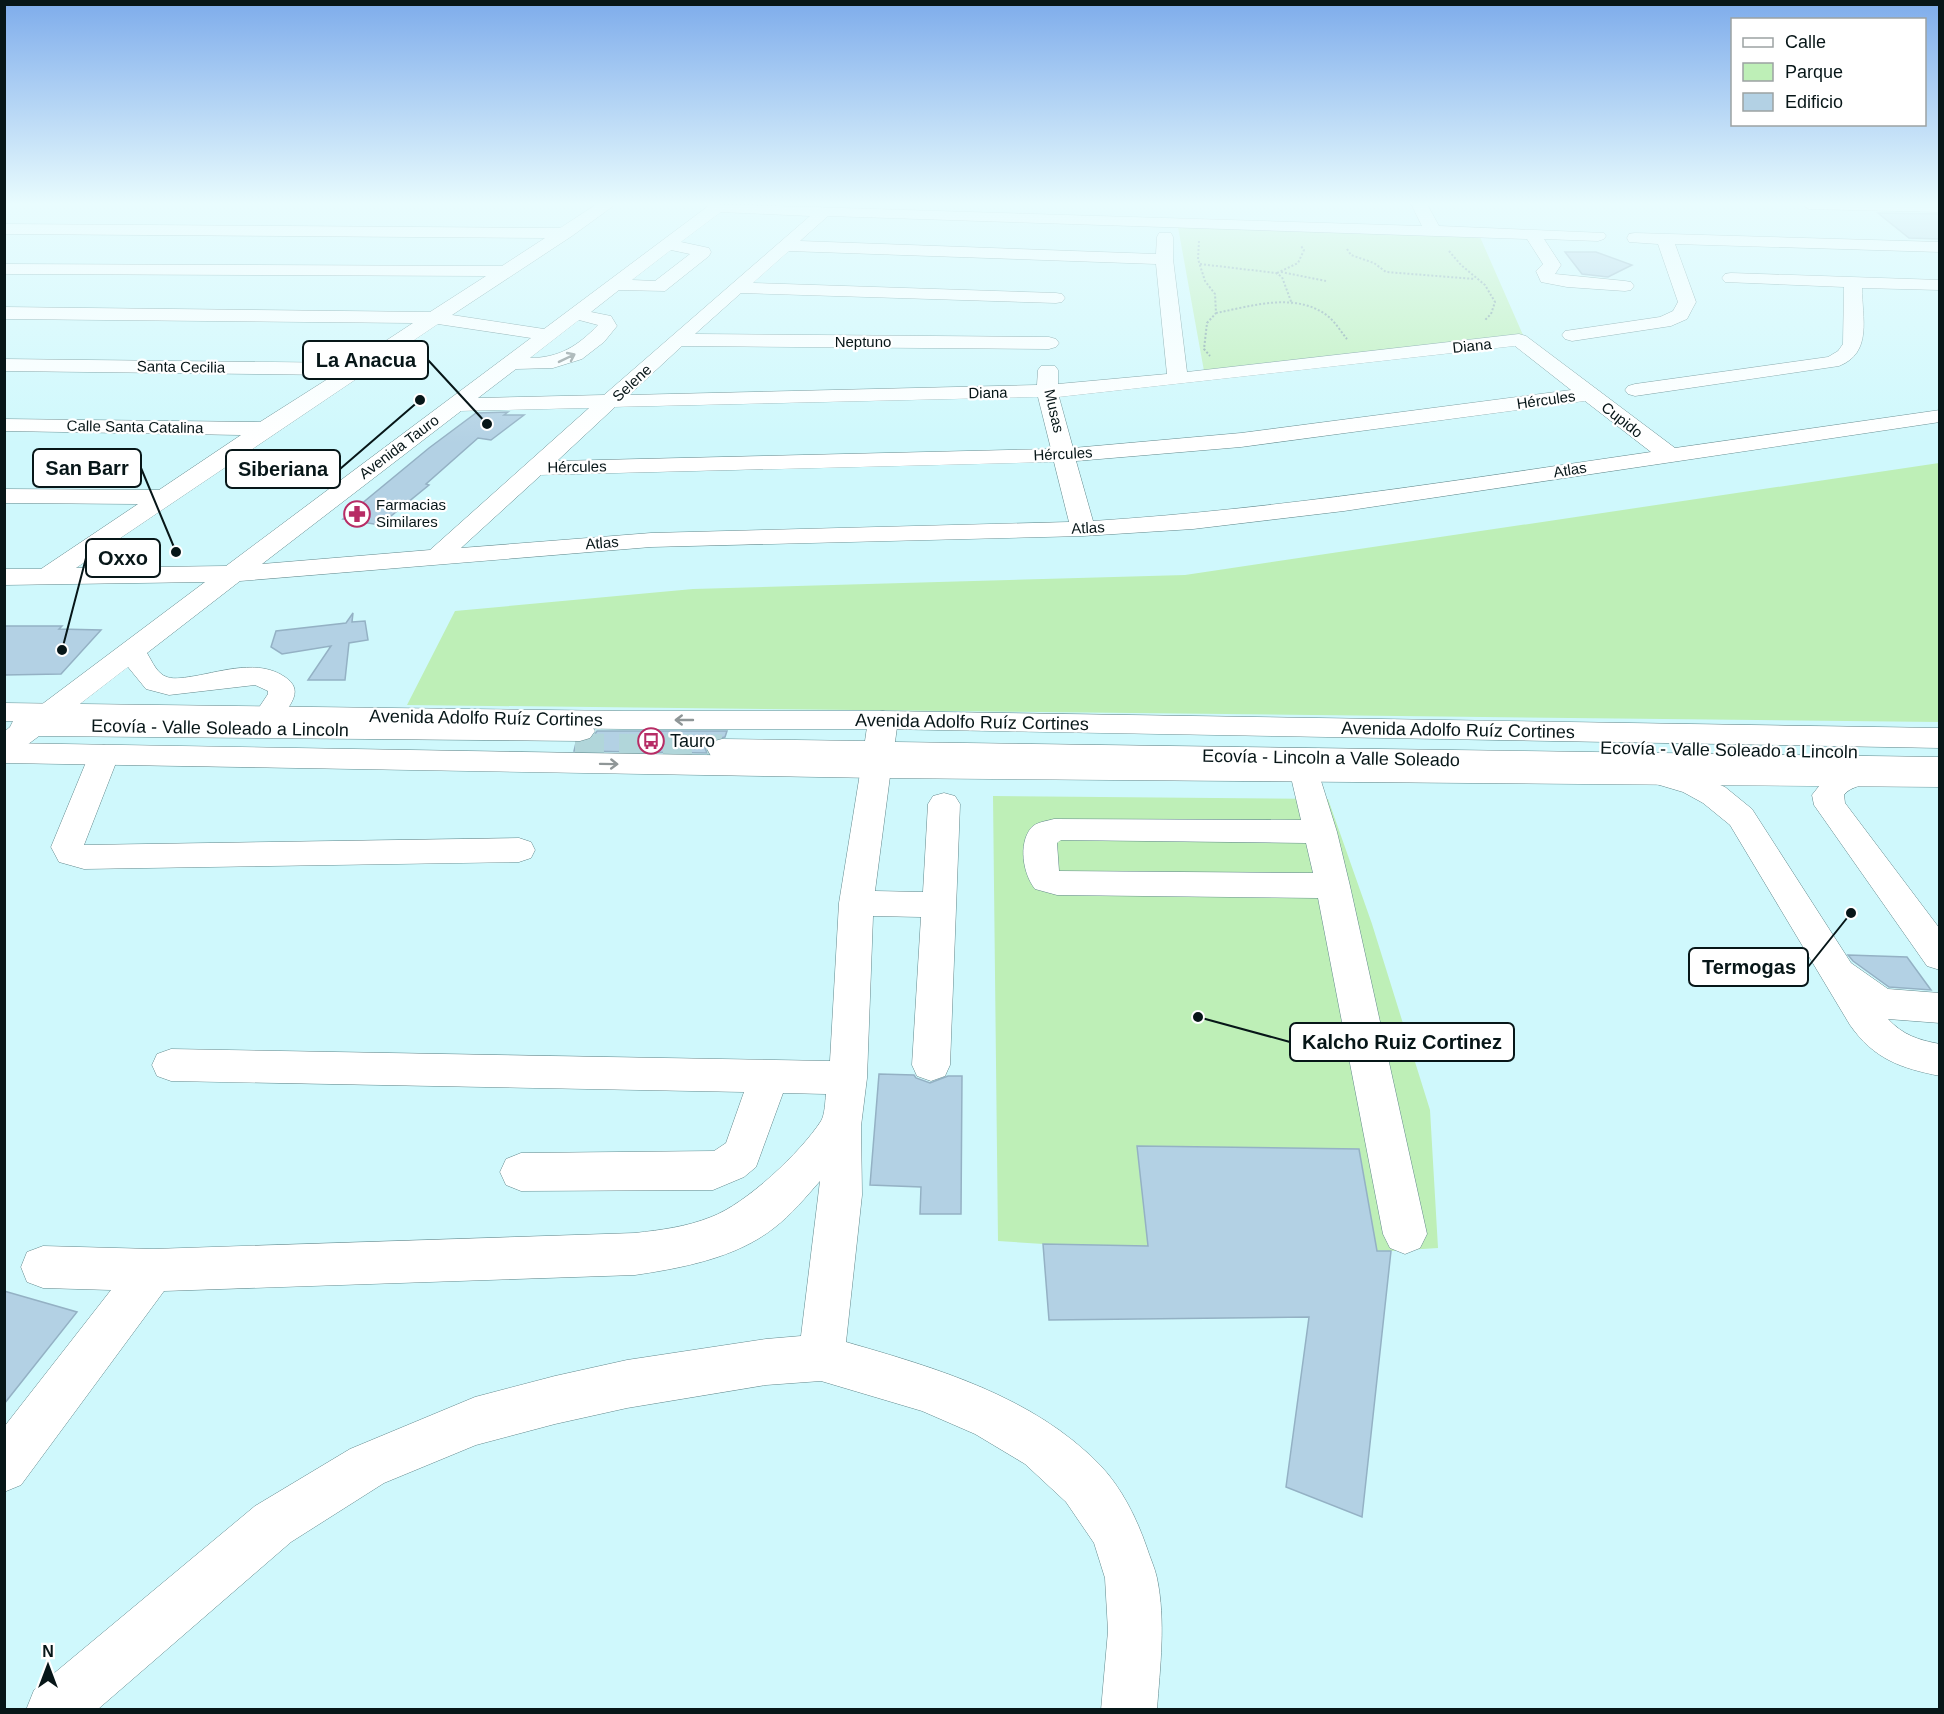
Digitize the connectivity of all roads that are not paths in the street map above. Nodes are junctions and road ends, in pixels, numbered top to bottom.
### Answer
1 (485, 284) edge
2 (616, 284) joint
3 (662, 284) edge
4 (744, 284) edge
5 (1056, 284) edge
6 (1167, 284) edge
7 (1605, 284) edge
8 (1681, 284) edge
9 (1853, 284) edge
10 (1911, 284) edge
11 (1625, 285) dead end
12 (1940, 285) edge
13 (739, 288) junction
14 (1056, 298) junction
15 (4, 313) edge
16 (576, 314) junction
17 (437, 318) junction
18 (546, 335) junction
19 (1572, 335) dead end
20 (677, 340) junction
21 (1519, 340) joint
22 (1049, 343) junction
23 (510, 363) junction
24 (4, 365) edge
25 (357, 369) junction
26 (1178, 379) junction
27 (1635, 390) dead end
28 (1047, 391) junction
29 (1589, 394) junction
30 (612, 402) junction
31 (455, 405) junction
32 (1940, 416) edge
33 (4, 425) edge
34 (265, 429) junction
35 (1669, 455) junction
36 (1065, 456) junction
37 (534, 468) junction
38 (4, 496) edge
39 (164, 497) junction
40 (1083, 529) junction
41 (439, 555) junction
42 (230, 574) junction
43 (4, 577) edge
44 (46, 577) junction
45 (131, 650) junction
46 (173, 686) junction
47 (4, 711) edge
48 (154, 713) junction
49 (269, 715) junction
50 (16, 735) edge
51 (1940, 738) edge
52 (578, 740) tunnel mouth
53 (724, 741) tunnel mouth
54 (881, 744) junction
55 (1940, 753) edge
56 (104, 755) junction
57 (1940, 767) edge
58 (1305, 773) junction
59 (1657, 774) junction
60 (1857, 776) junction
61 (1940, 777) edge
62 (944, 804) dead end
63 (1321, 832) junction
64 (519, 850) dead end
65 (1333, 886) junction
66 (856, 903) junction
67 (940, 905) junction
68 (1940, 956) edge
69 (1838, 972) junction
70 (1940, 1008) edge
71 (1940, 1060) edge
72 (171, 1065) dead end
73 (931, 1065) dead end
74 (769, 1076) junction
75 (848, 1078) junction
76 (841, 1126) junction
77 (521, 1172) dead end
78 (1405, 1234) dead end
79 (43, 1267) dead end
80 (153, 1270) junction
81 (821, 1358) junction
82 (4, 1468) edge
83 (54, 1710) edge
84 (1129, 1710) edge

1 - 17 street
2 - 3 street
2 - 16 street, Avenida Tauro
4 - 13 street, Selene
5 - 14 street, Musas
6 - 26 street
7 - 11 street
8 - 19 street
9 - 27 street
10 - 12 street
13 - 14 street
13 - 20 street, Selene
14 - 22 street, Musas
15 - 17 street
16 - 18 street, Avenida Tauro
23 -> 16 street
17 - 18 street
17 - 25 street
18 - 23 street, Avenida Tauro
20 - 22 street, Neptuno
20 - 30 street, Selene
21 - 26 street, Diana
21 - 29 street, Cupido
22 - 28 street, Musas
23 - 31 street, Avenida Tauro
24 - 25 street, Santa Cecilia
25 - 34 street
26 - 28 street, Diana
28 - 30 street, Diana
28 - 36 street, Musas
29 - 35 street, Cupido
29 - 36 street, Hércules
30 - 31 street, Diana
30 - 37 street, Selene
31 - 42 street, Avenida Tauro
32 - 35 street, Atlas
33 - 34 street, Calle Santa Catalina
34 - 39 street
35 - 40 street, Atlas
36 - 37 street, Hércules
36 - 40 street, Musas
37 - 41 street, Selene
38 - 39 street
39 - 44 street
40 - 41 street, Atlas
41 - 42 street, Atlas
42 - 44 street, Atlas
42 - 45 street, Avenida Tauro
43 - 44 street, Atlas
45 - 46 street
45 - 50 street, Avenida Tauro
46 - 48 street
46 - 49 street
47 - 50 street, Avenida Adolfo Ruíz Cortines
48 - 49 street, Avenida Adolfo Ruíz Cortines
48 - 50 street, Avenida Adolfo Ruíz Cortines
54 -> 49 street, Avenida Adolfo Ruíz Cortines
50 - 52 street
50 - 56 street, Avenida Adolfo Ruíz Cortines
51 - 54 street, Avenida Adolfo Ruíz Cortines
53 - 54 street, Ecovía - Lincoln a Valle Soleado
54 - 55 street, Ecovía - Valle Soleado a Lincoln
56 -> 54 street, Avenida Adolfo Ruíz Cortines
54 - 57 street, Ecovía - Lincoln a Valle Soleado
54 - 58 street, Avenida Adolfo Ruíz Cortines
54 - 66 street
56 - 64 street
58 - 59 street, Avenida Adolfo Ruíz Cortines
58 - 63 street
59 - 60 street, Avenida Adolfo Ruíz Cortines
59 - 69 street
60 - 61 street, Avenida Adolfo Ruíz Cortines
60 - 68 street
62 - 67 street
63 - 65 street
63 - 65 street
65 - 78 street
66 - 67 street
66 - 75 street
67 - 73 street
69 - 70 street
69 - 71 street
72 - 74 street
74 - 75 street
74 - 77 street
75 - 76 street
76 - 80 street
76 - 81 street
79 - 80 street
80 - 82 street
81 - 83 street
81 - 84 street

